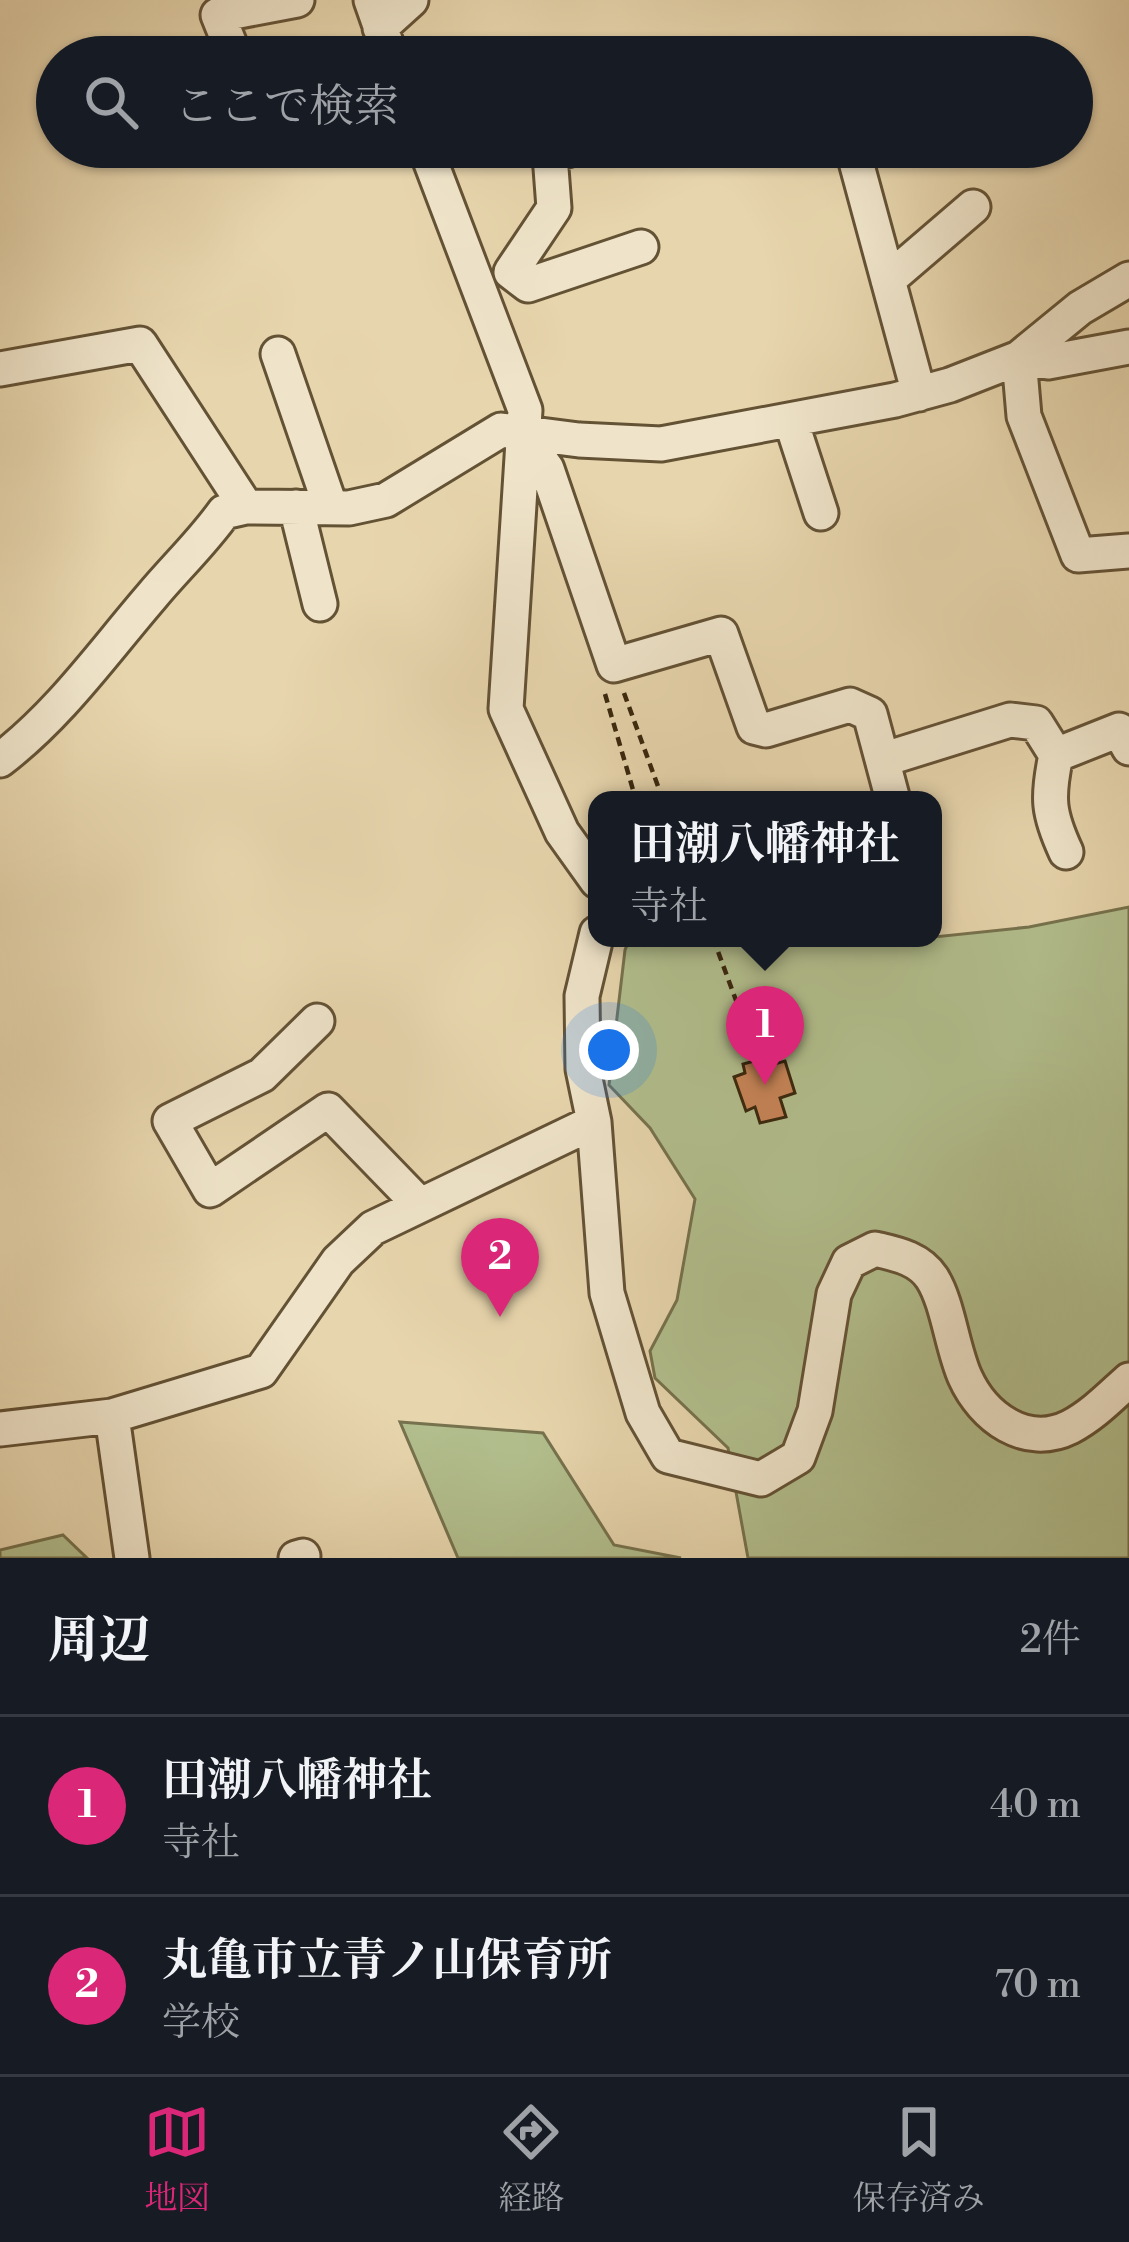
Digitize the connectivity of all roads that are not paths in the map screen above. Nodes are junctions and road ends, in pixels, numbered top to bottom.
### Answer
1 (297, 0) edge
2 (411, 0) edge
3 (381, 28) edge
4 (226, 36) edge
5 (433, 168) edge
6 (551, 168) edge
7 (858, 168) edge
8 (973, 206) dead end
9 (641, 248) dead end
10 (511, 272) junction
11 (888, 280) junction
12 (1129, 280) edge
13 (477, 284) junction
14 (1129, 347) edge
15 (278, 354) dead end
16 (1019, 358) junction
17 (0, 369) edge
18 (919, 394) junction
19 (791, 421) junction
20 (521, 433) junction
21 (246, 507) junction
22 (296, 508) junction
23 (332, 508) junction
24 (821, 513) dead end
25 (1129, 551) edge
26 (320, 604) dead end
27 (1129, 748) edge
28 (1056, 755) junction
29 (885, 759) junction
30 (0, 760) edge
31 (889, 791) edge
32 (1066, 853) dead end
33 (588, 868) edge
34 (594, 947) edge
35 (317, 1021) dead end
36 (594, 1122) junction
37 (420, 1205) junction
38 (1129, 1380) edge
39 (112, 1416) junction
40 (0, 1429) edge
41 (133, 1558) edge

1 - 4 street
2 - 3 street
5 - 13 street
6 - 10 street
7 - 11 street
8 - 11 street
9 - 10 street
10 - 13 street
11 - 18 street
12 - 16 street
13 - 20 street
14 - 16 street
15 - 23 street
16 - 18 street
16 - 25 street
17 - 21 street
18 - 19 street
19 - 20 street
19 - 24 street
20 - 23 street
20 - 29 street
20 - 33 street
21 - 22 street
21 - 30 street
22 - 23 street
22 - 26 street
27 - 28 street
28 - 29 street
28 - 32 street
29 - 31 street
34 - 36 street
35 - 37 street
36 - 37 street
36 - 38 street
37 - 39 street
39 - 40 street
39 - 41 street

